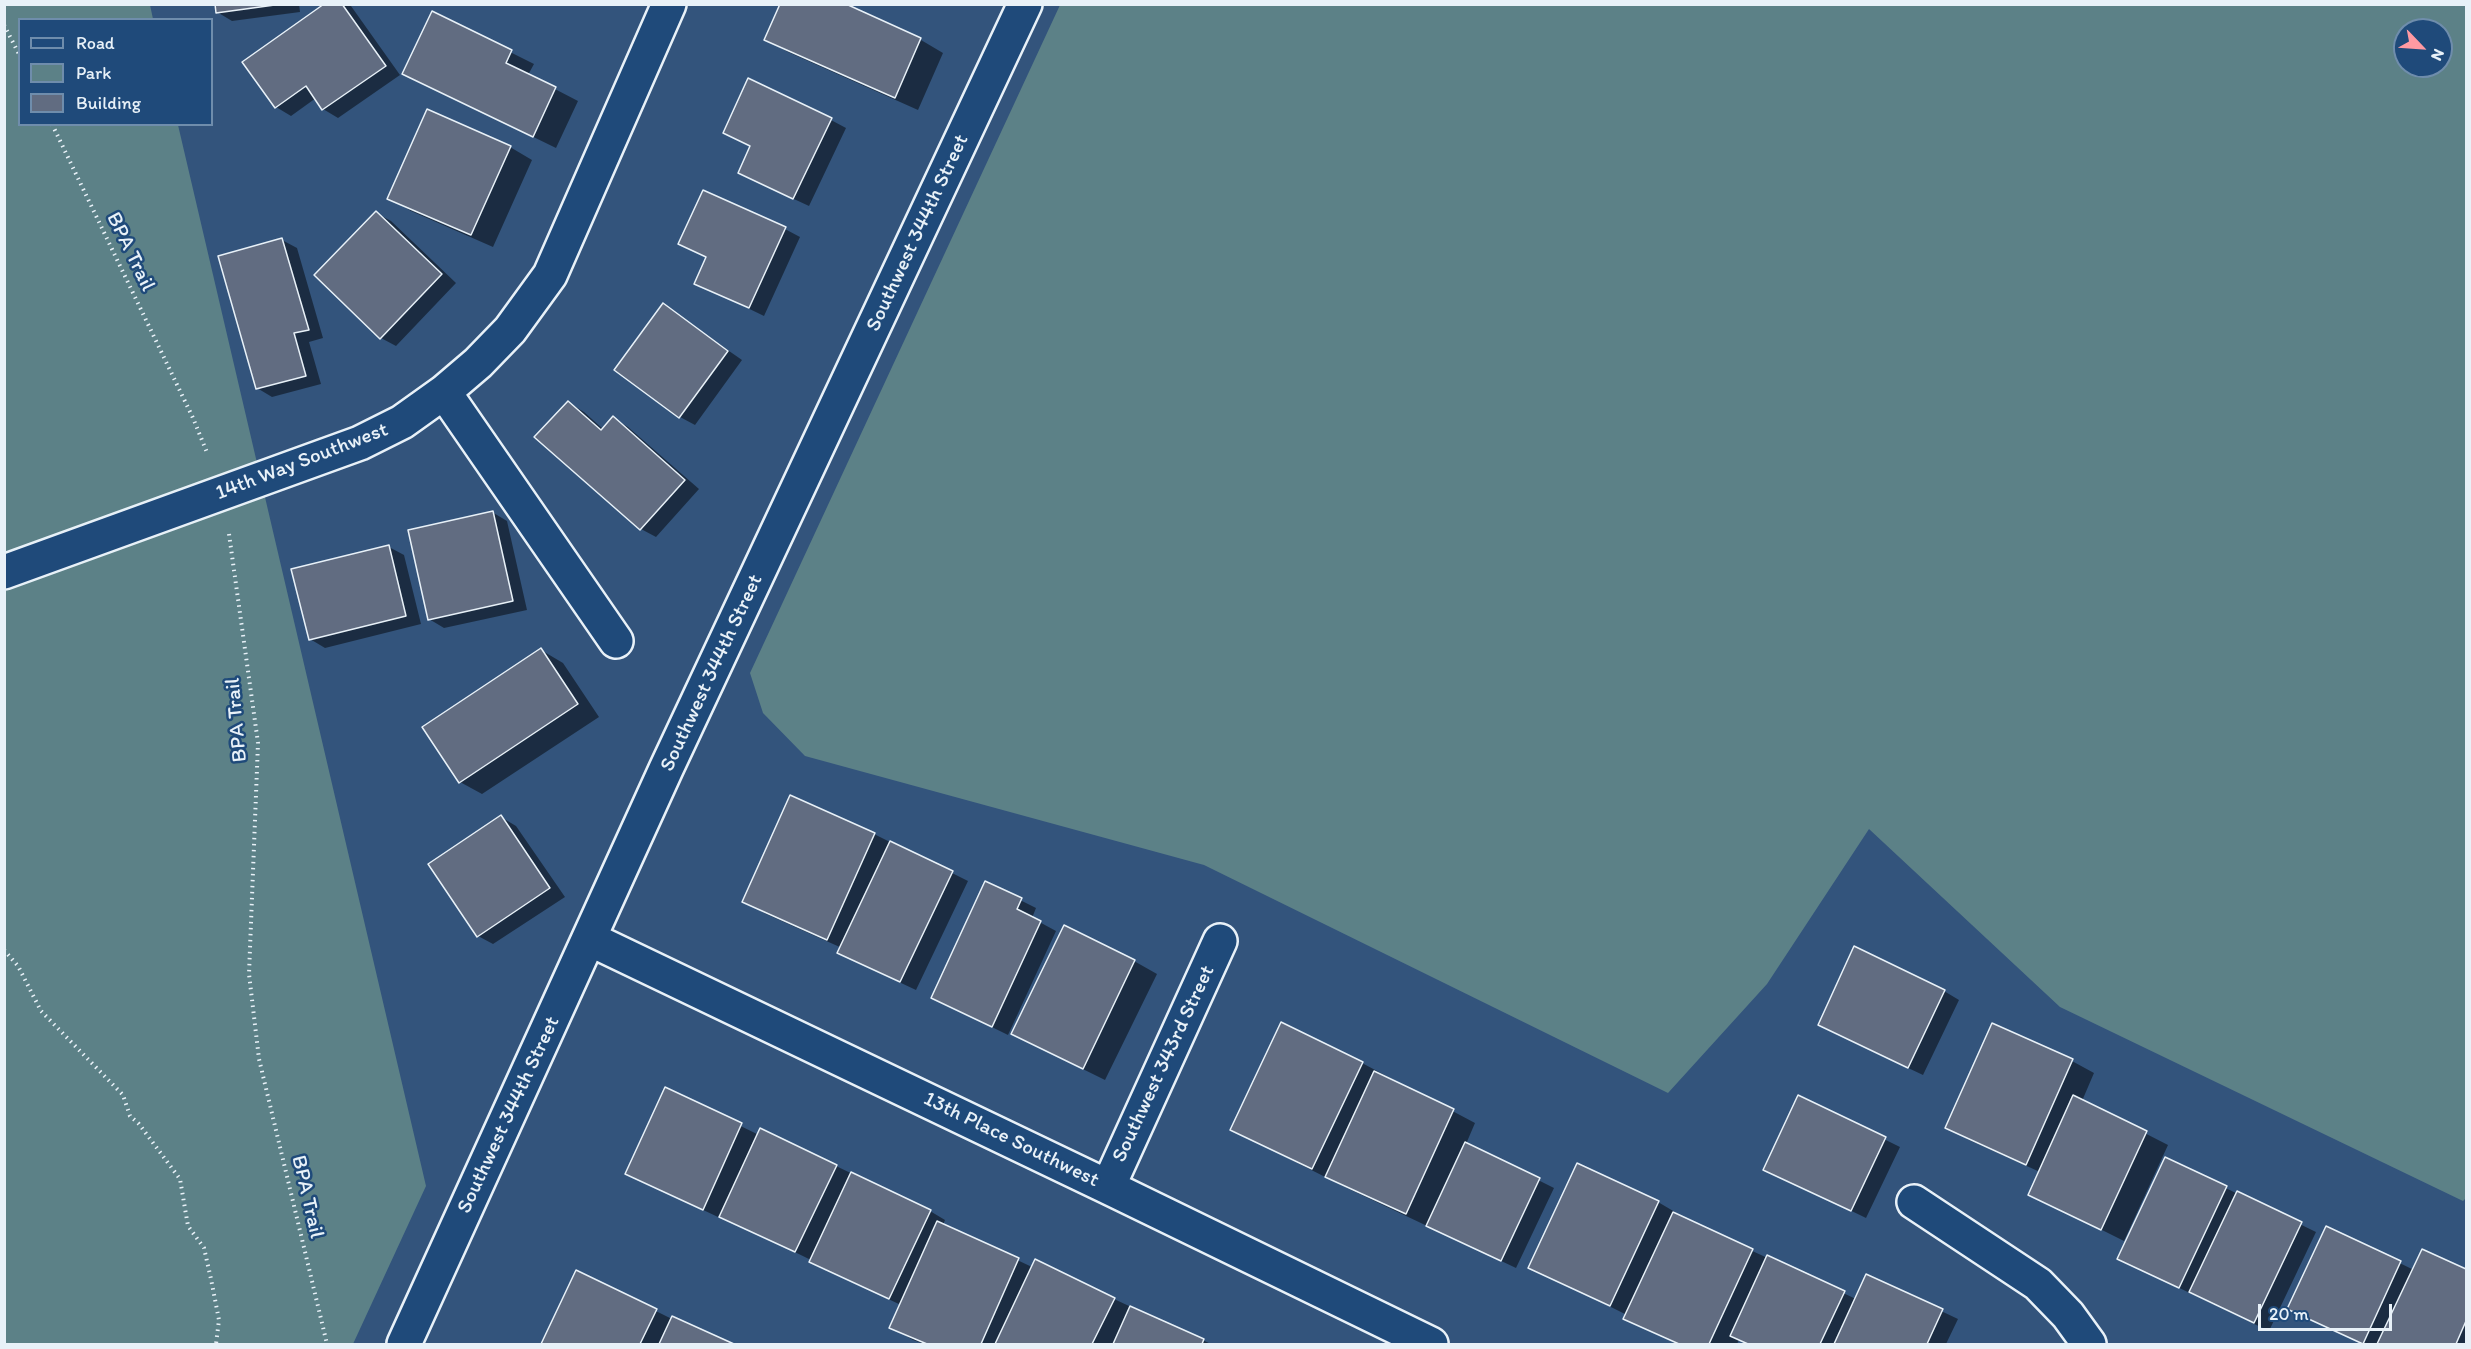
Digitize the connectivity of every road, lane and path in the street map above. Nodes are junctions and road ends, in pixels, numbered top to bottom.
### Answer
1 (1025, 4) edge
2 (662, 7) edge
3 (4, 25) edge
4 (18, 52) edge
5 (53, 126) edge
6 (444, 392) junction
7 (224, 493) junction
8 (4, 572) edge
9 (616, 641) dead end
10 (590, 939) junction
11 (1220, 941) dead end
12 (4, 950) edge
13 (1108, 1187) junction
14 (1914, 1202) dead end
15 (216, 1344) edge
16 (327, 1344) edge
17 (404, 1344) edge
18 (1431, 1344) edge
19 (2089, 1344) edge

1 - 10 street, Southwest 344th Street
2 - 6 street, 14th Way Southwest
3 - 4 path
5 - 7 path, BPA Trail
6 - 7 street, 14th Way Southwest
6 - 9 street
7 - 8 street, 14th Way Southwest
7 - 16 path, BPA Trail
10 - 13 street, 13th Place Southwest
10 - 17 street, Southwest 344th Street
11 - 13 street, Southwest 343rd Street
12 - 15 path
13 - 18 street, 13th Place Southwest
14 - 19 street

